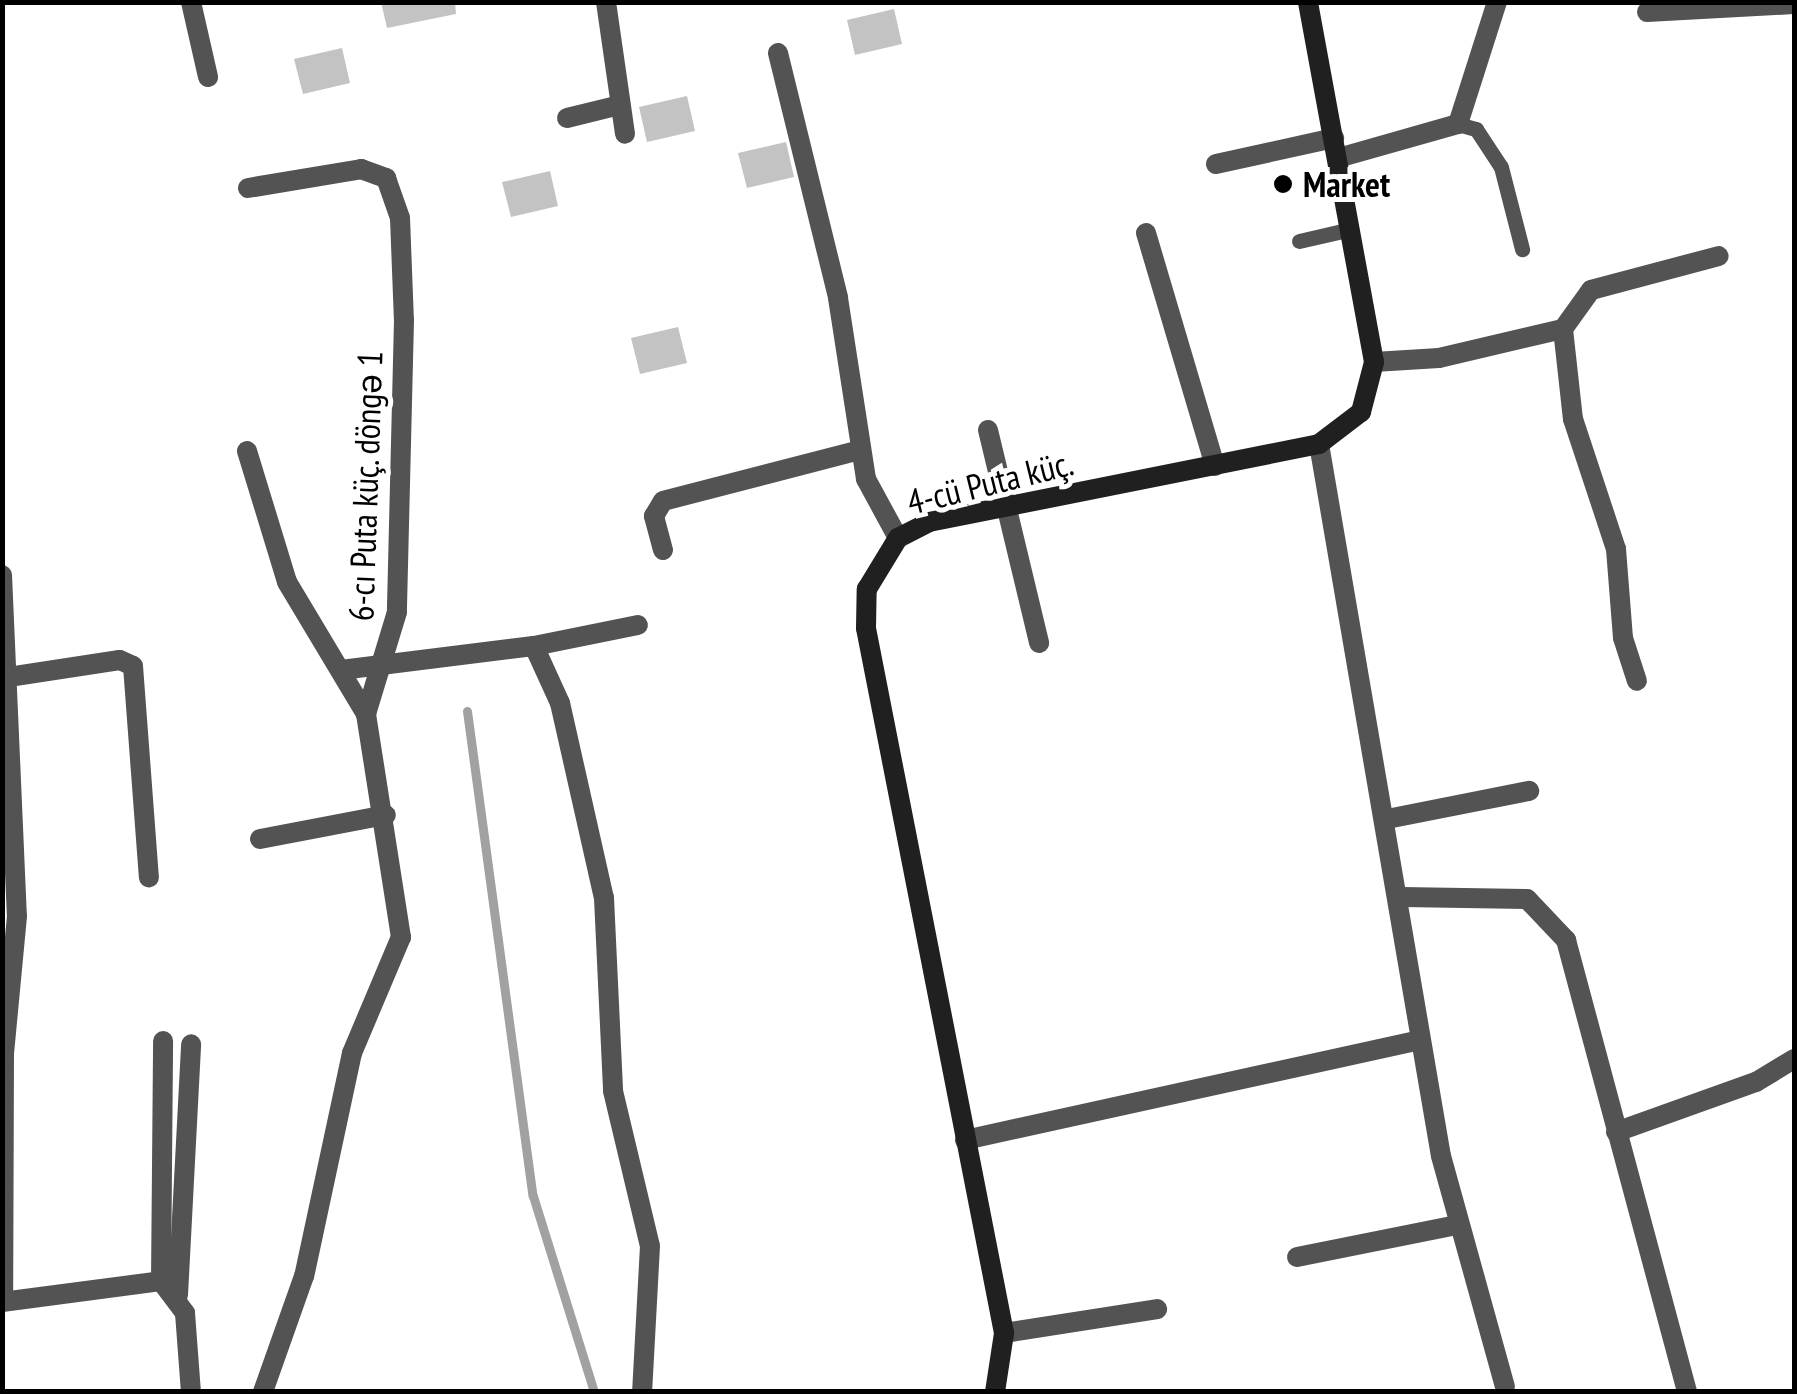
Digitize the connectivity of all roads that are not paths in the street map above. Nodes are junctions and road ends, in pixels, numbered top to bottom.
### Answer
1 (191, 2) edge
2 (606, 2) edge
3 (1308, 2) edge
4 (1497, 2) edge
5 (1794, 4) edge
6 (1647, 12) dead end
7 (778, 53) dead end
8 (208, 77) dead end
9 (620, 104) junction
10 (567, 118) dead end
11 (1458, 124) junction
12 (625, 134) dead end
13 (1336, 148) junction
14 (1216, 164) dead end
15 (248, 188) dead end
16 (1350, 229) junction
17 (1146, 233) dead end
18 (1299, 241) dead end
19 (1522, 248) dead end
20 (1719, 256) dead end
21 (1562, 329) junction
22 (1374, 362) junction
23 (988, 430) dead end
24 (1319, 444) junction
25 (860, 450) junction
26 (247, 451) dead end
27 (1216, 466) junction
28 (1012, 506) junction
29 (898, 538) junction
30 (663, 550) dead end
31 (2, 576) edge
32 (638, 626) dead end
33 (1039, 643) dead end
34 (534, 646) junction
35 (384, 667) junction
36 (341, 670) junction
37 (5, 678) edge
38 (1637, 681) dead end
39 (366, 714) junction
40 (1529, 791) dead end
41 (386, 815) junction
42 (1387, 819) junction
43 (260, 839) dead end
44 (149, 877) dead end
45 (1402, 897) junction
46 (6, 987) edge
47 (1419, 1040) junction
48 (163, 1042) dead end
49 (191, 1044) dead end
50 (1794, 1059) edge
51 (3, 1111) edge
52 (1616, 1132) junction
53 (965, 1140) junction
54 (1457, 1224) junction
55 (1297, 1258) dead end
56 (160, 1281) junction
57 (178, 1295) junction
58 (3, 1301) edge
59 (1157, 1309) dead end
60 (1004, 1333) junction
61 (1505, 1386) dead end
62 (190, 1392) edge
63 (264, 1392) edge
64 (642, 1392) edge
65 (996, 1392) edge
66 (1687, 1392) edge

1 - 8 street
2 - 9 street
3 - 13 street, 4-cü Puta küç.
4 - 11 street
5 - 6 street
7 - 25 street
9 - 10 street
9 - 12 street
11 - 13 street
11 - 19 lane
13 - 14 street
13 - 16 street, 4-cü Puta küç.
15 - 35 street, 6-cı Puta küç. döngə 1
16 - 18 lane
16 - 22 street, 4-cü Puta küç.
17 - 27 street
20 - 21 street
21 - 22 street
21 - 38 street
22 - 24 street, 4-cü Puta küç.
23 - 28 street
24 - 27 street, 4-cü Puta küç.
24 - 42 street
25 - 29 street
25 - 30 street
26 - 36 street
27 - 28 street, 4-cü Puta küç.
28 - 29 street, 4-cü Puta küç.
28 - 33 street
29 - 53 street, 4-cü Puta küç.
31 - 37 street
32 - 34 street
34 - 35 street
34 - 64 street
35 - 36 street
35 - 39 street, 6-cı Puta küç. döngə 1
36 - 39 street
37 - 44 street
37 - 46 street
39 - 41 street
40 - 42 street
41 - 43 street
41 - 63 street
42 - 45 street
45 - 47 street
45 - 52 street
46 - 51 street
47 - 53 street
47 - 54 street
48 - 56 street
49 - 57 street
50 - 52 street
51 - 58 street
52 - 66 street
53 - 60 street, 4-cü Puta küç.
54 - 55 street
54 - 61 street
56 - 57 street
56 - 58 street
57 - 62 street
59 - 60 street
60 - 65 street, 4-cü Puta küç.

